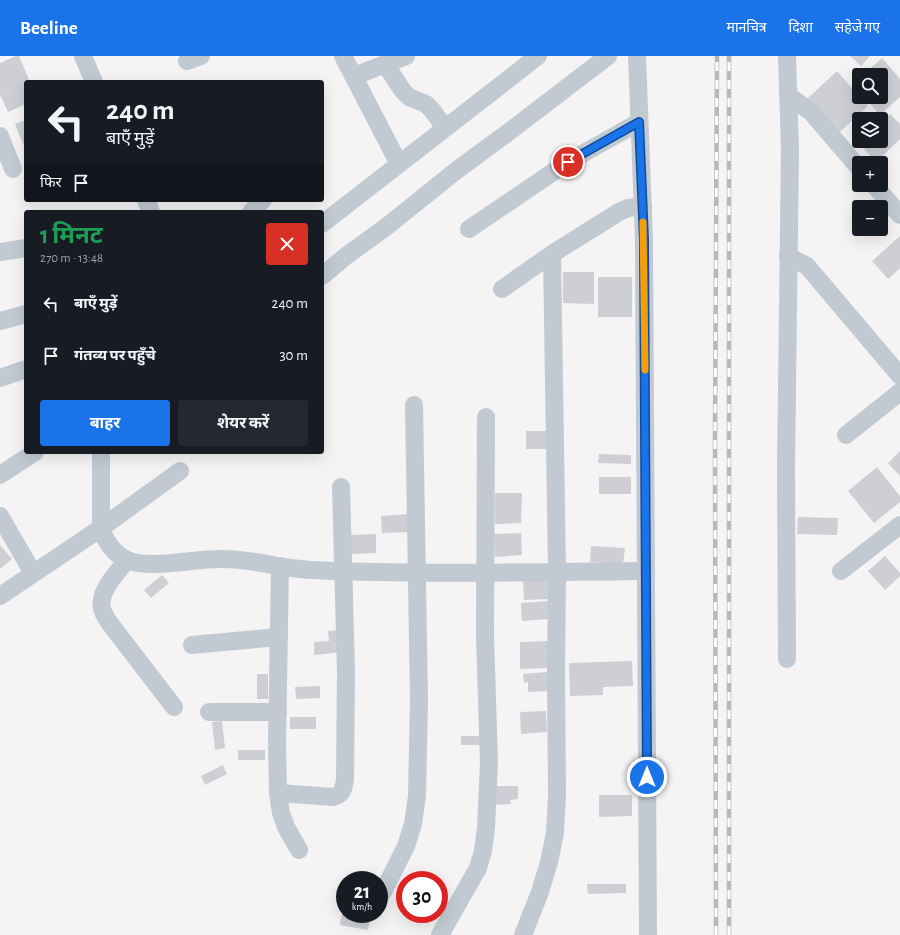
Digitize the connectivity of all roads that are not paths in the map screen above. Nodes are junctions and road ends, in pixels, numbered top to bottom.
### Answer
1 (83, 56) edge
2 (343, 56) edge
3 (406, 56) edge
4 (538, 56) edge
5 (608, 56) edge
6 (637, 56) edge
7 (787, 56) edge
8 (385, 64) junction
9 (354, 76) junction
10 (93, 80) edge
11 (788, 96) junction
12 (639, 122) junction
13 (446, 128) junction
14 (0, 136) edge
15 (852, 160) edge
16 (399, 164) junction
17 (13, 169) dead end
18 (880, 192) edge
19 (260, 202) edge
20 (643, 206) junction
21 (253, 210) edge
22 (900, 216) edge
23 (324, 222) edge
24 (469, 230) dead end
25 (24, 248) edge
26 (0, 252) edge
27 (552, 254) junction
28 (788, 256) junction
29 (324, 274) edge
30 (502, 290) dead end
31 (24, 315) edge
32 (0, 321) edge
33 (24, 370) edge
34 (900, 376) edge
35 (0, 378) edge
36 (900, 392) edge
37 (414, 404) dead end
38 (486, 417) dead end
39 (846, 435) dead end
40 (32, 454) edge
41 (101, 454) edge
42 (180, 471) dead end
43 (0, 475) edge
44 (341, 487) dead end
45 (0, 516) edge
46 (900, 525) edge
47 (101, 528) junction
48 (127, 560) junction
49 (280, 566) junction
50 (344, 571) junction
51 (646, 571) junction
52 (841, 571) dead end
53 (416, 572) junction
54 (557, 572) junction
55 (33, 573) junction
56 (486, 573) junction
57 (0, 596) edge
58 (279, 637) junction
59 (192, 645) dead end
60 (787, 659) dead end
61 (174, 707) dead end
62 (209, 712) dead end
63 (278, 712) junction
64 (278, 793) junction
65 (299, 850) dead end
66 (388, 882) edge
67 (440, 935) edge
68 (523, 935) edge
69 (648, 935) edge

1 - 10 street
2 - 9 street
3 - 8 street
4 - 13 street
5 - 29 street
6 - 12 street
7 - 11 street
8 - 9 street
8 - 13 street
9 - 16 street
11 - 15 street
11 - 28 street
12 - 20 street
12 - 24 street
13 - 16 street
14 - 17 street
16 - 23 street
18 - 22 street
19 - 21 street
20 - 27 street
20 - 51 street
25 - 26 street
27 - 30 street
27 - 54 street
28 - 34 street
28 - 60 street
31 - 32 street
33 - 35 street
36 - 39 street
37 - 53 street
38 - 56 street
40 - 43 street
41 - 47 street
42 - 47 street
44 - 50 street
45 - 55 street
46 - 52 street
47 - 48 street
47 - 55 street
48 - 49 street
48 - 61 street
49 - 50 street
49 - 58 street
50 - 53 street
50 - 64 street
51 - 54 street
51 - 69 street
53 - 56 street
53 - 66 street
54 - 56 street
54 - 68 street
55 - 57 street
56 - 67 street
58 - 59 street
58 - 63 street
62 - 63 street
63 - 64 street
64 - 65 street

